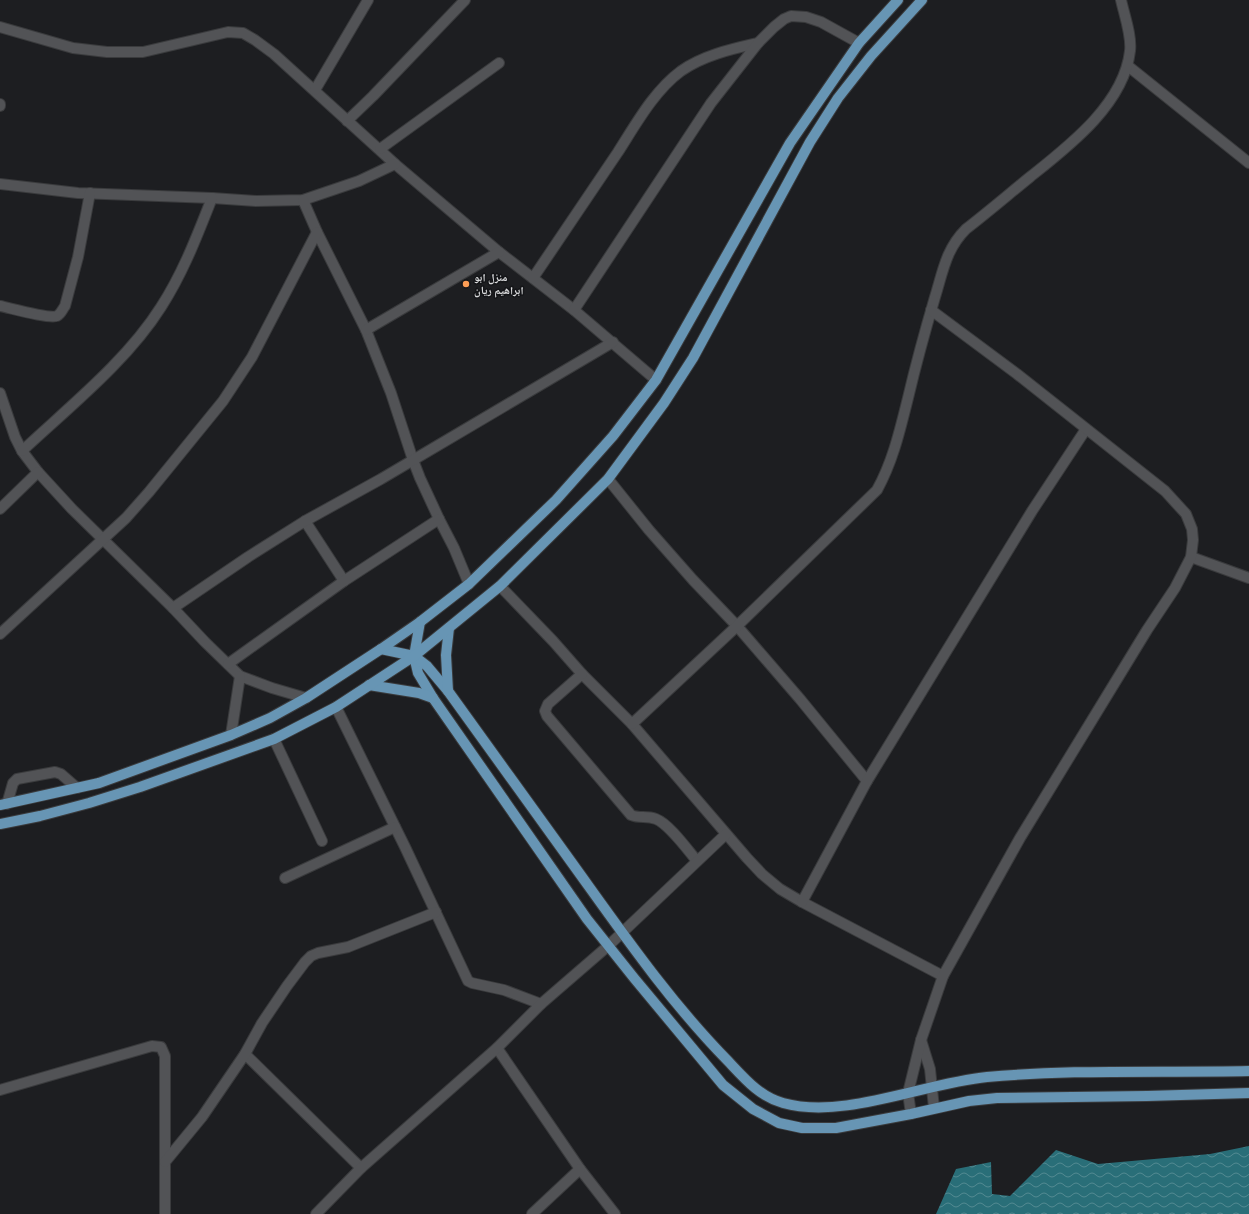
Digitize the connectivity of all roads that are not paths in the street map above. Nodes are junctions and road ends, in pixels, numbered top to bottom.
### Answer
1 (368, 0) edge
2 (465, 0) edge
3 (898, 0) edge
4 (922, 0) edge
5 (1121, 0) edge
6 (0, 27) edge
7 (758, 43) junction
8 (859, 43) junction
9 (499, 62) dead end
10 (1128, 66) junction
11 (315, 90) junction
12 (347, 120) junction
13 (380, 149) junction
14 (1249, 163) edge
15 (395, 164) junction
16 (0, 184) edge
17 (90, 193) junction
18 (212, 198) junction
19 (303, 200) junction
20 (317, 232) junction
21 (499, 252) junction
22 (533, 278) junction
23 (0, 306) edge
24 (574, 310) junction
25 (931, 310) junction
26 (366, 330) junction
27 (613, 342) junction
28 (656, 380) junction
29 (0, 393) edge
30 (1086, 429) junction
31 (22, 451) junction
32 (413, 460) junction
33 (38, 472) junction
34 (608, 479) junction
35 (0, 510) edge
36 (439, 519) junction
37 (305, 521) junction
38 (104, 539) junction
39 (1191, 557) junction
40 (1249, 578) edge
41 (344, 581) junction
42 (469, 584) junction
43 (500, 586) junction
44 (173, 608) junction
45 (420, 622) junction
46 (737, 626) junction
47 (449, 628) junction
48 (0, 634) edge
49 (381, 649) junction
50 (414, 656) junction
51 (228, 664) junction
52 (582, 674) junction
53 (240, 676) junction
54 (368, 685) junction
55 (448, 691) junction
56 (306, 698) junction
57 (433, 698) junction
58 (336, 706) junction
59 (632, 724) junction
60 (231, 735) junction
61 (274, 739) junction
62 (867, 781) junction
63 (77, 788) junction
64 (3, 804) edge
65 (0, 824) edge
66 (395, 827) junction
67 (726, 834) junction
68 (322, 841) dead end
69 (697, 861) junction
70 (286, 878) dead end
71 (802, 902) junction
72 (436, 912) junction
73 (622, 932) junction
74 (608, 946) junction
75 (943, 976) junction
76 (541, 1004) junction
77 (921, 1040) junction
78 (497, 1048) junction
79 (245, 1054) junction
80 (1249, 1071) edge
81 (931, 1087) junction
82 (0, 1090) edge
83 (908, 1093) junction
84 (1249, 1093) edge
85 (934, 1108) junction
86 (911, 1114) junction
87 (165, 1162) junction
88 (361, 1168) junction
89 (580, 1169) junction
90 (165, 1214) edge
91 (316, 1214) edge
92 (532, 1214) edge
93 (615, 1214) edge

1 - 11 street
2 - 12 street
3 - 8 main road
4 - 34 main road
5 - 10 street
6 - 11 street
7 - 8 street
7 - 22 street
7 - 24 street
8 - 28 main road
9 - 13 street
10 - 14 street
10 - 25 street
11 - 12 street
12 - 13 street
13 - 15 street
15 - 19 street
15 - 21 street
16 - 17 street
17 - 18 street
17 - 23 street
18 - 19 street
18 - 31 street
19 - 20 street
20 - 26 street
20 - 38 street
21 - 22 street
21 - 26 street
22 - 24 street
24 - 27 street
25 - 30 street
25 - 46 street
26 - 32 street
27 - 28 street
27 - 32 street
28 - 42 main road
29 - 31 street
30 - 39 street
30 - 62 street
31 - 33 street
32 - 36 street
32 - 37 street
33 - 35 street
33 - 38 street
34 - 43 main road
34 - 46 street
36 - 41 street
36 - 42 street
37 - 41 street
37 - 44 street
38 - 44 street
38 - 48 street
39 - 40 street
39 - 75 street
41 - 51 street
42 - 45 main road
43 - 47 main road
43 - 52 street
44 - 51 street
45 - 49 main road
45 - 50 main road
46 - 59 street
46 - 62 street
47 - 50 main road
47 - 55 main road
49 - 50 main road
49 - 56 main road
50 - 54 main road
50 - 55 main road
50 - 57 main road
51 - 53 street
52 - 59 street
52 - 69 street
53 - 56 street
53 - 60 street
54 - 57 main road
54 - 58 main road
55 - 73 main road
56 - 60 main road
57 - 74 main road
58 - 61 main road
58 - 66 street
59 - 67 street
60 - 63 main road
61 - 65 main road
61 - 68 street
62 - 71 street
63 - 64 main road
63 - 64 street
66 - 70 street
66 - 72 street
67 - 69 street
67 - 71 street
69 - 73 street
71 - 75 street
72 - 76 street
72 - 79 street
73 - 74 street
73 - 83 main road
74 - 76 street
74 - 86 main road
75 - 77 street
76 - 78 street
77 - 81 street
77 - 83 street
78 - 88 street
78 - 89 street
79 - 87 street
79 - 88 street
80 - 81 main road
81 - 83 main road
81 - 85 street
82 - 87 street
83 - 86 street
84 - 85 main road
85 - 86 main road
87 - 90 street
88 - 91 street
89 - 92 street
89 - 93 street

